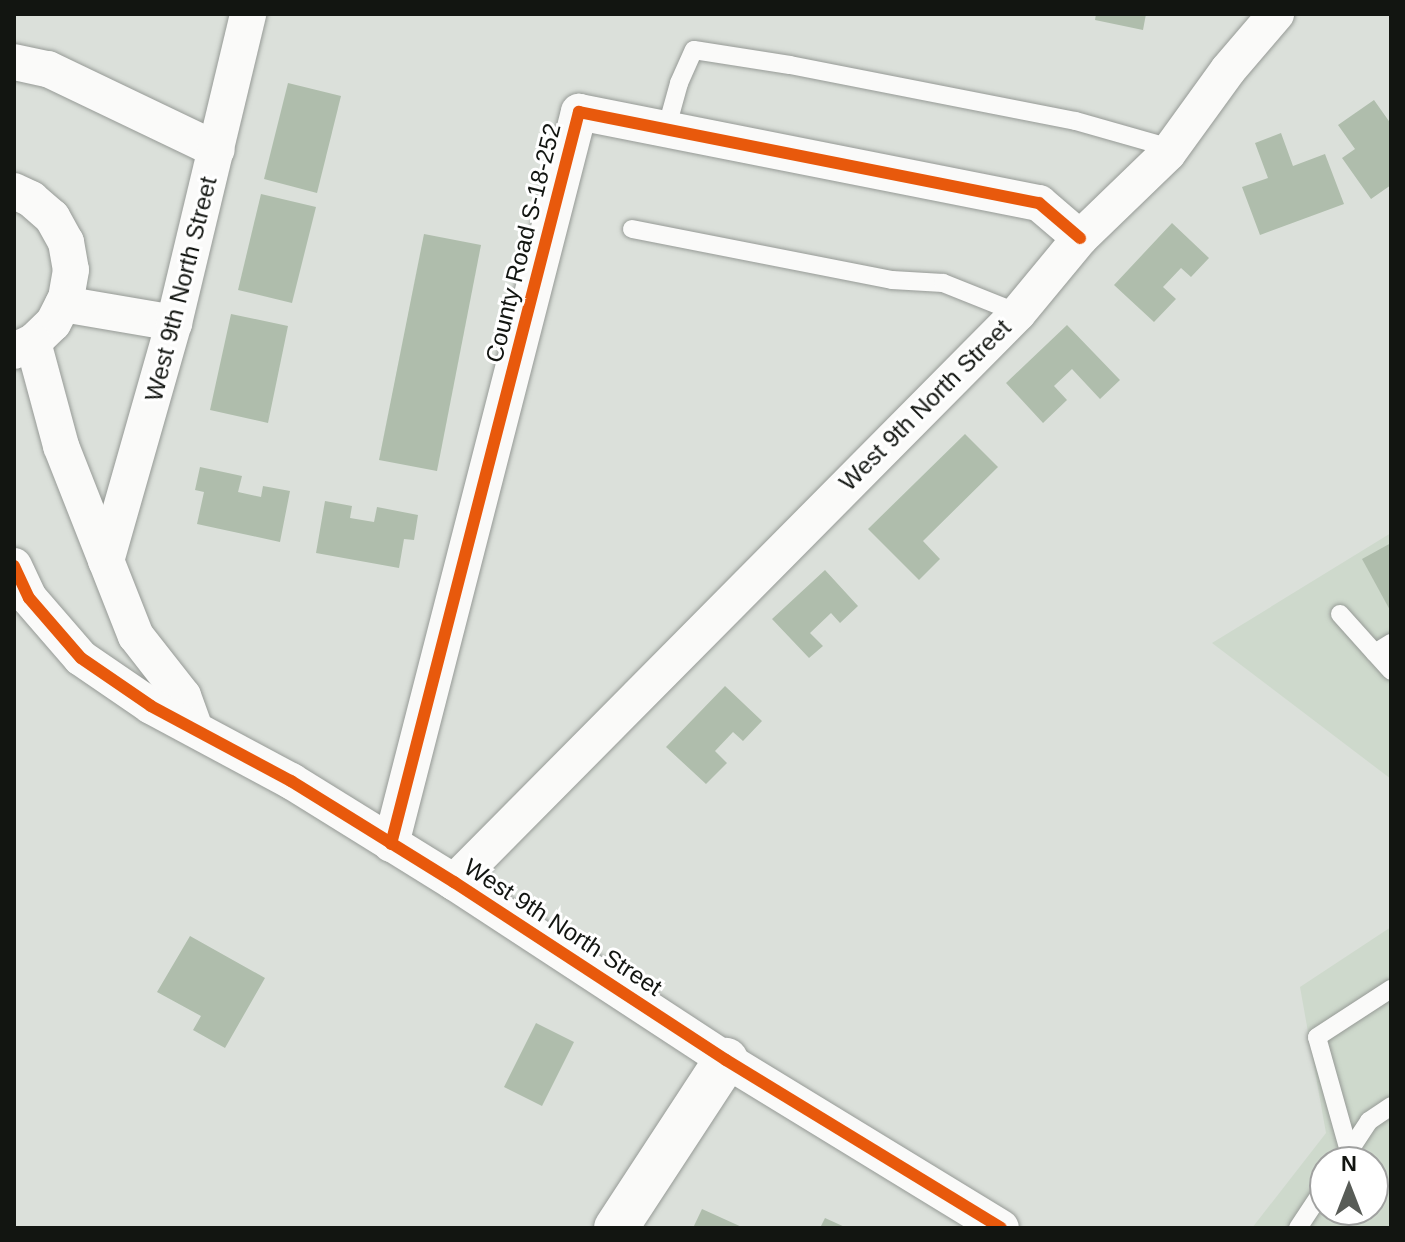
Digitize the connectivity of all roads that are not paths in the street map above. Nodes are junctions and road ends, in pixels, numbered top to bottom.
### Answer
1 (248, 14) edge
2 (1276, 14) edge
3 (14, 62) edge
4 (666, 130) junction
5 (1171, 148) junction
6 (217, 150) junction
7 (14, 191) edge
8 (632, 229) dead end
9 (1080, 238) junction
10 (63, 304) junction
11 (1018, 313) junction
12 (174, 323) junction
13 (23, 347) edge
14 (106, 561) junction
15 (14, 566) edge
16 (1340, 614) dead end
17 (136, 636) junction
18 (1383, 648) edge
19 (98, 670) junction
20 (1391, 671) edge
21 (194, 726) junction
22 (391, 844) junction
23 (454, 882) junction
24 (1391, 989) edge
25 (726, 1060) junction
26 (1391, 1106) edge
27 (1342, 1146) edge
28 (1352, 1146) edge
29 (1309, 1211) edge
30 (616, 1228) edge
31 (1001, 1228) edge
32 (1298, 1228) edge

1 - 6 street, West 9th North Street
2 - 5 street, West 9th North Street
3 - 6 street
4 - 5 lane
4 - 9 street, County Road S-18-252
4 - 22 street, County Road S-18-252
5 - 9 street, West 9th North Street
6 - 12 street, West 9th North Street
7 - 10 street
8 - 11 lane
9 - 11 street, West 9th North Street
10 - 12 street
10 - 13 street
11 - 23 street, West 9th North Street
12 - 14 street, West 9th North Street
13 - 14 street
14 - 17 street
15 - 19 street, West 9th North Street
16 - 18 lane
17 - 19 street
17 - 21 street
18 - 20 lane
19 - 21 street, West 9th North Street
21 - 22 street, West 9th North Street
22 - 23 street, West 9th North Street
23 - 25 street, West 9th North Street
24 - 27 lane
25 - 30 street
25 - 31 street, West 9th North Street
26 - 28 lane
29 - 32 lane

